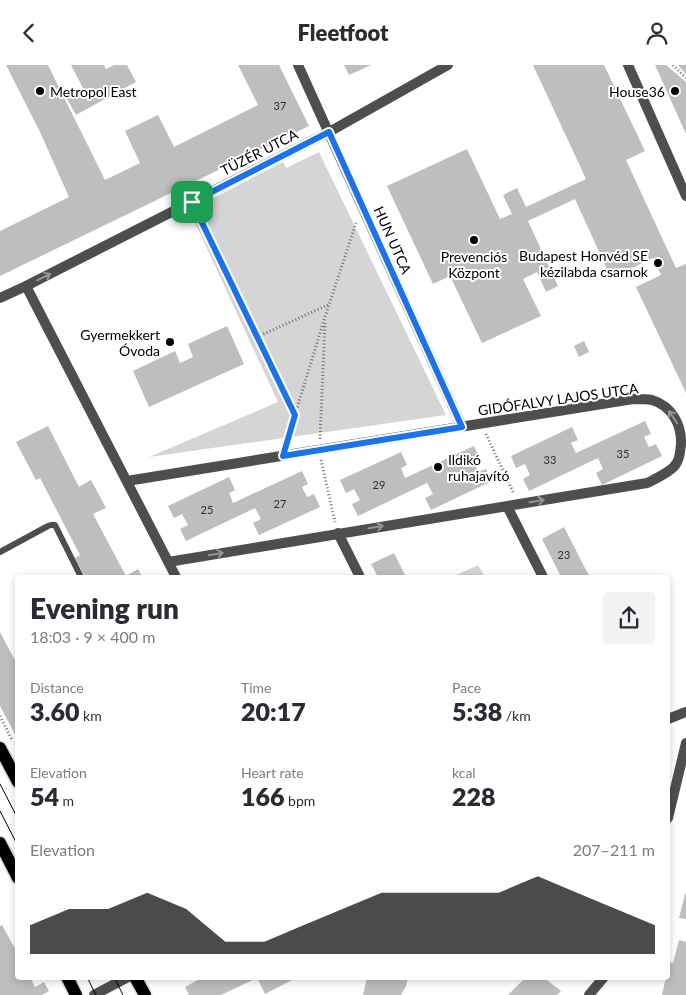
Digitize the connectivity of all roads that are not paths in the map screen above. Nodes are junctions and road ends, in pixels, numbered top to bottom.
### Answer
1 (298, 65) edge
2 (448, 65) edge
3 (628, 65) edge
4 (329, 132) junction
5 (686, 196) edge
6 (26, 287) junction
7 (0, 298) edge
8 (462, 427) junction
9 (127, 481) junction
10 (506, 506) junction
11 (338, 533) junction
12 (0, 552) edge
13 (168, 562) junction
14 (79, 575) edge
15 (175, 575) edge
16 (359, 575) edge
17 (542, 575) edge
18 (686, 712) edge
19 (670, 718) edge
20 (686, 743) edge
21 (0, 748) edge
22 (15, 776) edge
23 (670, 810) edge
24 (0, 843) edge
25 (15, 872) edge
26 (68, 980) edge
27 (122, 980) edge
28 (137, 980) edge
29 (602, 980) edge
30 (592, 994) edge
31 (76, 995) edge
32 (94, 995) edge
33 (145, 995) edge

1 - 4 street, HUN UTCA
2 - 4 street, TÜZÉR UTCA
3 - 5 street
6 -> 4 street, TÜZÉR UTCA
4 - 8 street, HUN UTCA
6 - 7 street, TÜZÉR UTCA
6 - 9 street
8 - 9 street, GIDÓFALVY LAJOS UTCA
10 -> 8 street, GIDÓFALVY LAJOS UTCA
9 - 13 street
11 -> 10 street, GIDÓFALVY LAJOS UTCA
10 - 17 street
13 -> 11 street, GIDÓFALVY LAJOS UTCA
11 - 16 street
12 - 14 lane
13 - 15 street
18 - 19 street
20 - 23 street
21 - 22 main road
24 - 25 main road
26 - 31 main road
27 - 32 street
28 - 33 main road
29 - 30 street

